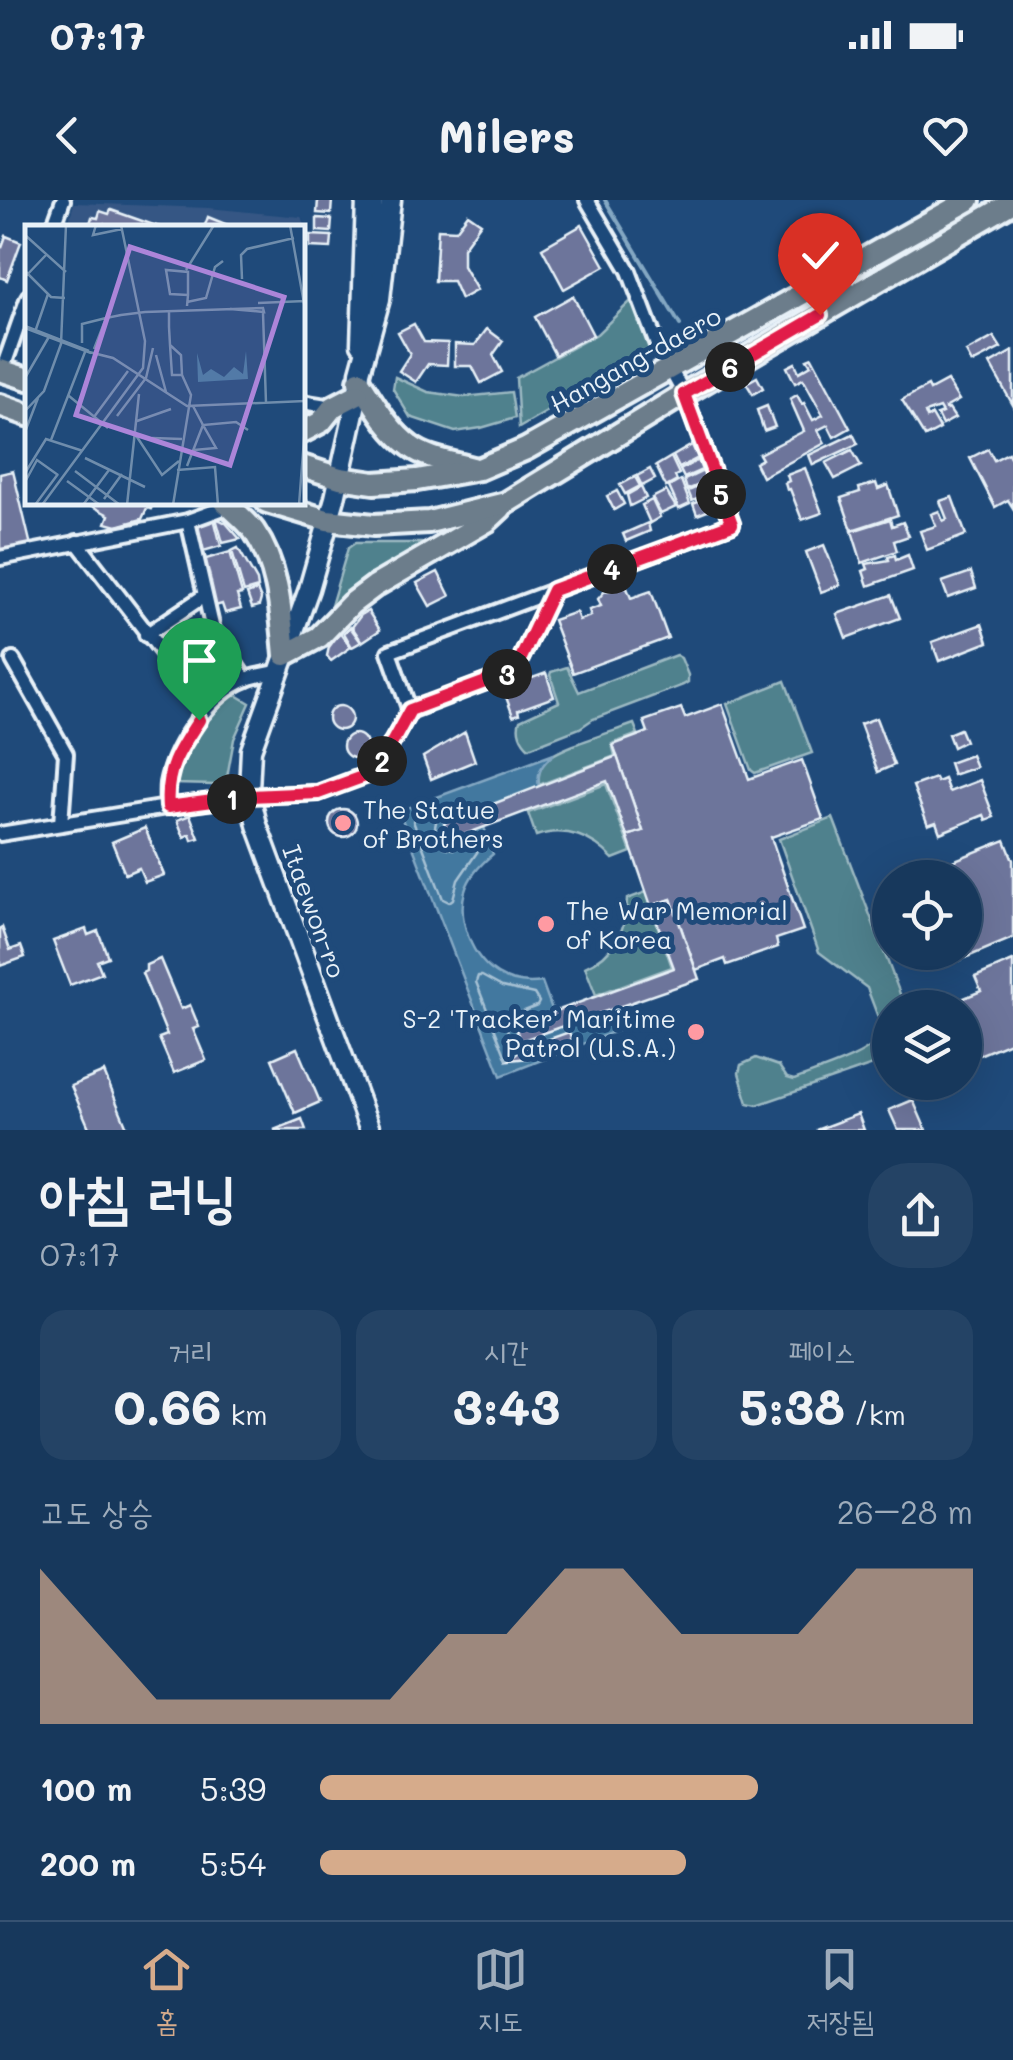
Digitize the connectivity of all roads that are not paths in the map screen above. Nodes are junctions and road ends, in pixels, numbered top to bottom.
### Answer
1 (63, 200) edge
2 (358, 200) edge
3 (370, 200) edge
4 (391, 200) edge
5 (587, 200) edge
6 (969, 200) edge
7 (1013, 202) edge
8 (53, 225) edge
9 (25, 307) edge
10 (671, 368) junction
11 (1, 372) edge
12 (359, 382) junction
13 (684, 394) junction
14 (305, 402) edge
15 (0, 405) edge
16 (332, 407) junction
17 (25, 413) edge
18 (305, 430) edge
19 (305, 467) edge
20 (480, 470) junction
21 (340, 478) junction
22 (506, 503) junction
23 (225, 505) edge
24 (228, 505) edge
25 (277, 505) edge
26 (188, 520) junction
27 (328, 520) junction
28 (77, 542) junction
29 (0, 558) edge
30 (553, 590) junction
31 (204, 596) junction
32 (146, 635) junction
33 (12, 660) dead end
34 (282, 663) junction
35 (245, 680) junction
36 (206, 709) junction
37 (410, 710) junction
38 (250, 796) junction
39 (168, 807) junction
40 (62, 824) junction
41 (0, 834) edge
42 (370, 1130) edge

1 - 8 street
2 - 12 main road
3 - 12 main road
4 - 12 main road
5 - 10 street
6 - 10 main road, Hangang-daero
7 - 13 main road
9 - 11 street
10 - 13 street
10 - 20 main road, Hangang-daero
12 - 16 main road
12 - 20 main road
12 - 21 main road, Itaewon-ro
13 - 22 main road
13 - 30 street
14 - 16 street
15 - 17 main road
16 - 18 main road
19 - 21 main road, Hangang-daero
20 - 21 main road, Hangang-daero
21 - 27 main road, Itaewon-ro
22 - 27 main road
22 - 34 main road
23 - 26 street
24 - 34 main road
25 - 27 main road
26 - 28 street
26 - 31 street
27 - 34 main road, Itaewon-ro
28 - 29 street
28 - 32 street
30 - 37 street
30 - 37 street
31 - 32 street
31 - 35 street
32 - 36 street
33 - 40 street
34 - 35 street
34 - 38 main road, Itaewon-ro
35 - 36 street
36 - 39 street
37 - 38 street
38 - 39 street
38 - 42 main road, Itaewon-ro
39 - 40 street
40 - 41 street

